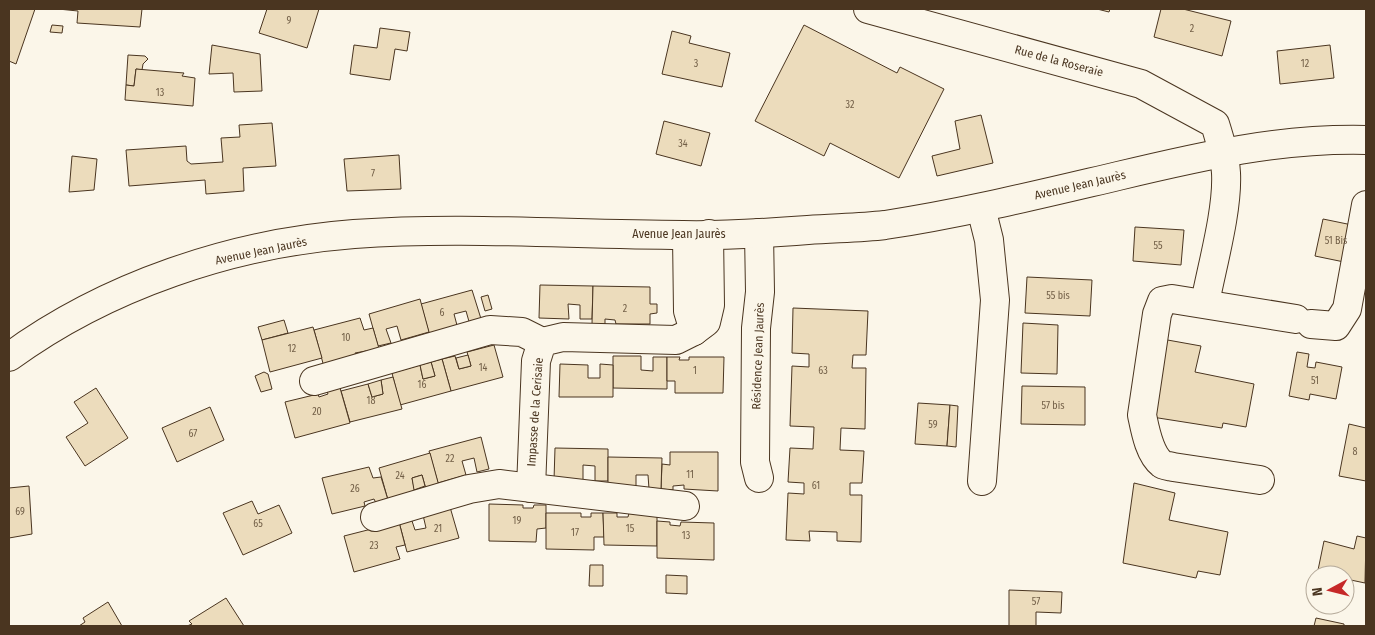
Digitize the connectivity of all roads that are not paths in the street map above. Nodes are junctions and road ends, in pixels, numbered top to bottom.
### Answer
1 (868, 9) edge
2 (944, 19) edge
3 (1366, 140) edge
4 (1223, 151) junction
5 (1366, 205) edge
6 (981, 208) junction
7 (759, 234) junction
8 (698, 235) junction
9 (1205, 303) junction
10 (542, 342) junction
11 (9, 357) edge
12 (314, 382) dead end
13 (759, 478) dead end
14 (1260, 480) dead end
15 (982, 481) dead end
16 (531, 488) junction
17 (684, 506) dead end
18 (375, 517) dead end

1 - 2 main road, Rue de la Roseraie
2 - 4 main road, Rue de la Roseraie
3 - 4 main road, Avenue Jean Jaurès
4 - 6 main road, Avenue Jean Jaurès
4 - 9 main road, Rue de la Roseraie
5 - 9 main road
6 - 7 main road, Avenue Jean Jaurès
6 - 15 main road
7 - 8 main road, Avenue Jean Jaurès
7 - 13 main road, Résidence Jean Jaurès
8 - 10 main road, Impasse de la Cerisaie
8 - 11 main road, Avenue Jean Jaurès
9 - 14 main road
10 - 12 main road
10 - 16 main road, Impasse de la Cerisaie
16 - 17 main road
16 - 18 main road

